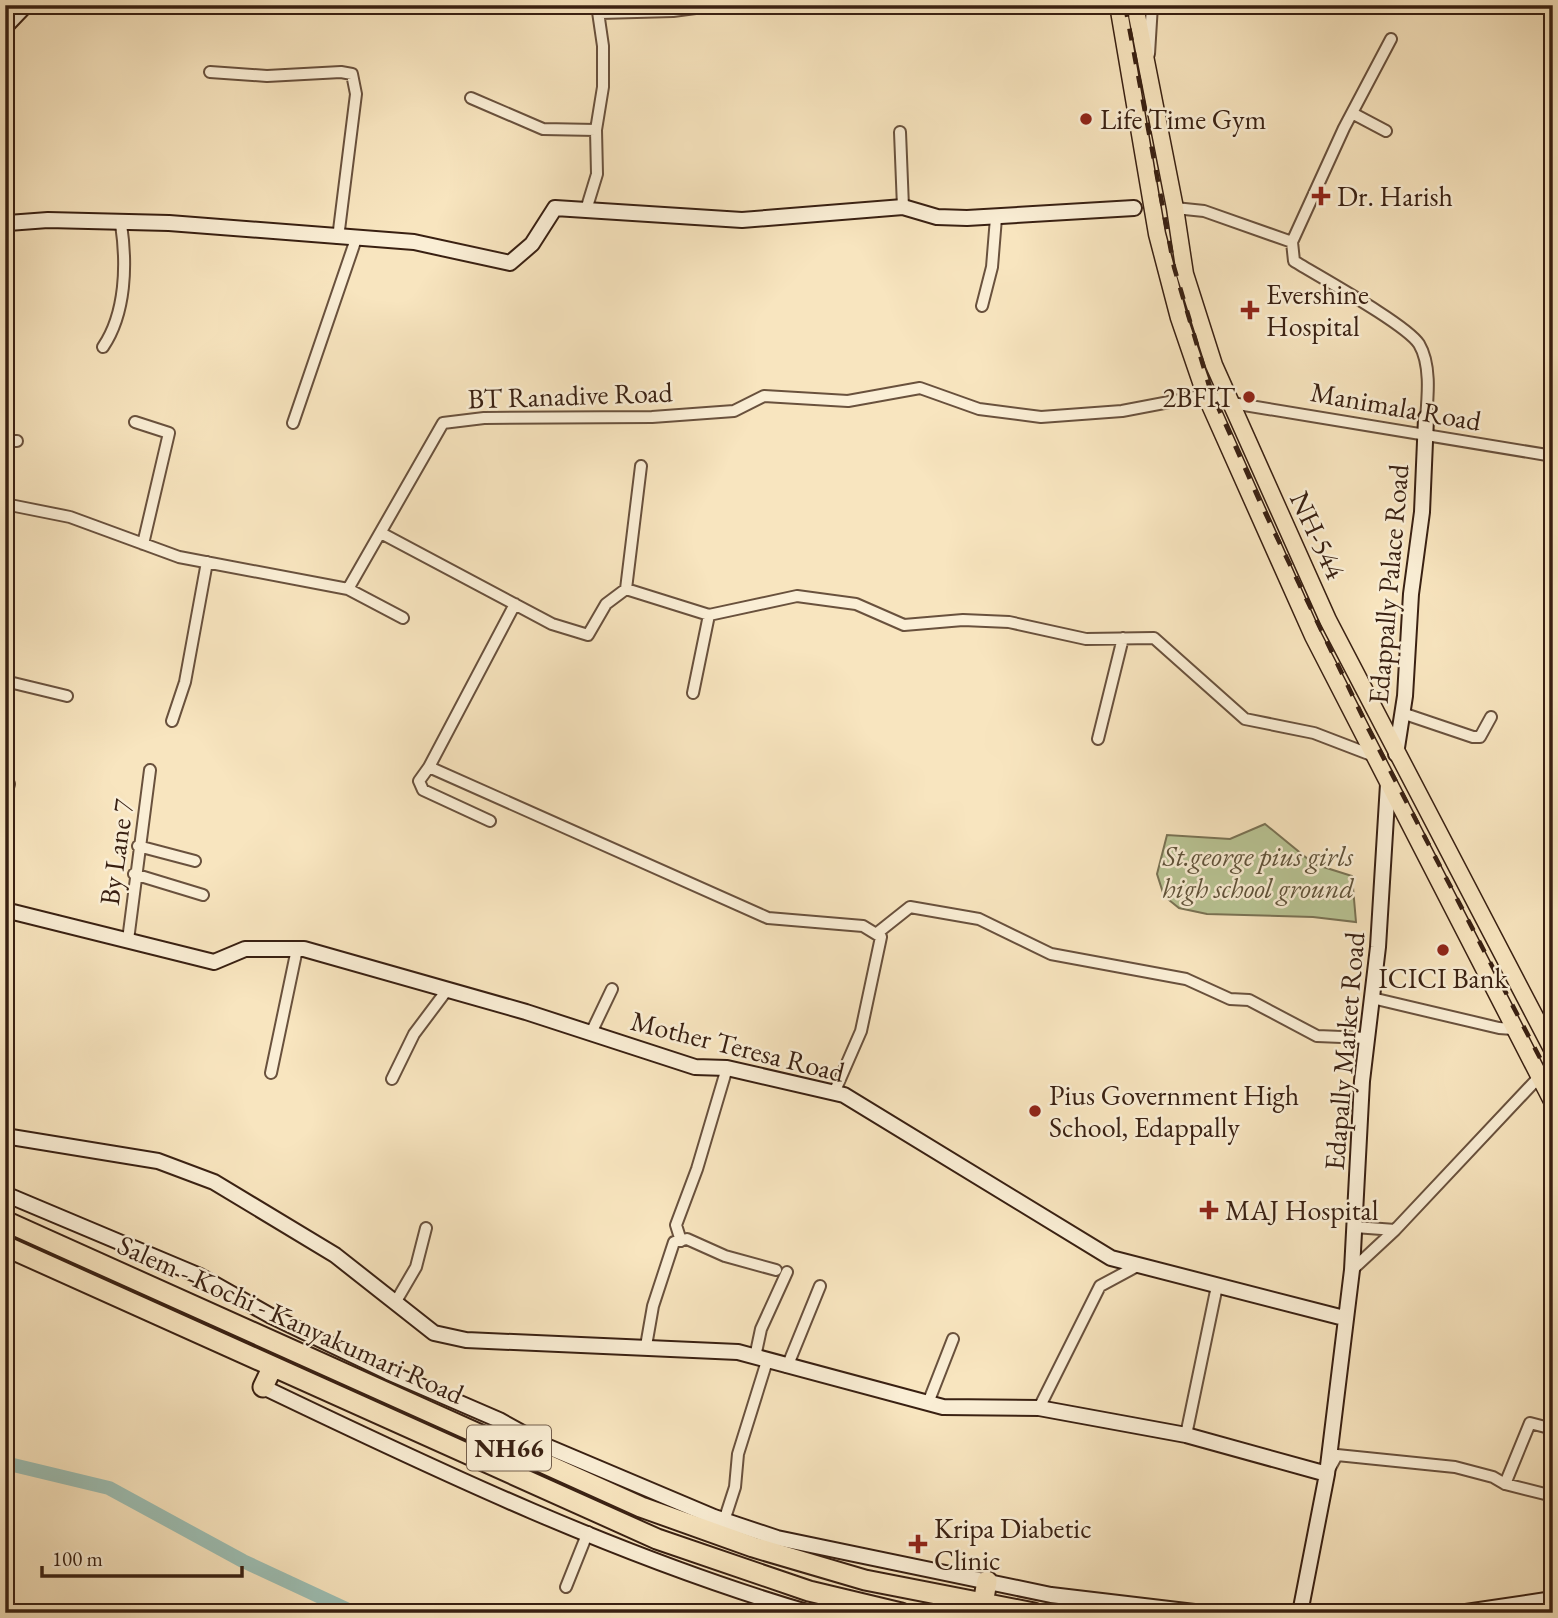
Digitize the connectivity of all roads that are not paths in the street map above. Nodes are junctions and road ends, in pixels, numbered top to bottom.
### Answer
1 (26, 5) edge
2 (718, 5) edge
3 (1118, 5) edge
4 (1135, 5) edge
5 (1152, 5) edge
6 (598, 9) edge
7 (5, 27) edge
8 (1391, 39) dead end
9 (1148, 67) junction
10 (210, 72) dead end
11 (1129, 74) junction
12 (471, 98) dead end
13 (1352, 113) junction
14 (596, 130) junction
15 (1386, 131) dead end
16 (900, 132) dead end
17 (5, 205) edge
18 (902, 207) junction
19 (1134, 208) joint
20 (1153, 208) junction
21 (1175, 208) junction
22 (586, 210) junction
23 (996, 218) junction
24 (121, 224) junction
25 (6, 228) edge
26 (338, 238) junction
27 (356, 239) junction
28 (1292, 242) junction
29 (982, 306) dead end
30 (103, 346) dead end
31 (1206, 396) junction
32 (1232, 403) junction
33 (1426, 418) joint
34 (135, 422) dead end
35 (293, 423) dead end
36 (1425, 434) junction
37 (1553, 456) edge
38 (641, 466) dead end
39 (5, 504) edge
40 (382, 533) junction
41 (143, 544) junction
42 (206, 562) junction
43 (348, 589) junction
44 (626, 589) junction
45 (515, 604) junction
46 (709, 615) junction
47 (404, 618) dead end
48 (1123, 638) junction
49 (5, 681) edge
50 (693, 693) dead end
51 (67, 696) dead end
52 (1402, 713) junction
53 (1491, 717) dead end
54 (172, 721) dead end
55 (1098, 739) dead end
56 (1396, 755) junction
57 (1374, 756) junction
58 (429, 767) junction
59 (150, 770) dead end
60 (1411, 783) junction
61 (9, 784) dead end
62 (1391, 790) junction
63 (5, 798) edge
64 (490, 821) dead end
65 (138, 846) junction
66 (195, 861) dead end
67 (134, 874) junction
68 (203, 895) dead end
69 (5, 910) edge
70 (876, 934) junction
71 (128, 940) junction
72 (297, 949) junction
73 (1516, 977) junction
74 (611, 989) dead end
75 (1494, 989) junction
76 (447, 990) junction
77 (1372, 998) junction
78 (1512, 1026) junction
79 (591, 1034) junction
80 (1367, 1038) junction
81 (1553, 1051) edge
82 (727, 1068) junction
83 (271, 1073) dead end
84 (1539, 1077) junction
85 (392, 1079) dead end
86 (834, 1093) junction
87 (1553, 1104) edge
88 (5, 1136) edge
89 (5, 1195) edge
90 (5, 1221) edge
91 (1355, 1227) junction
92 (426, 1228) dead end
93 (1395, 1230) junction
94 (681, 1241) junction
95 (5, 1246) edge
96 (1139, 1265) junction
97 (1352, 1270) junction
98 (820, 1286) dead end
99 (1217, 1286) junction
100 (395, 1303) junction
101 (1344, 1318) junction
102 (953, 1339) dead end
103 (646, 1346) junction
104 (761, 1359) junction
105 (787, 1367) junction
106 (272, 1368) junction
107 (264, 1387) joint
108 (928, 1404) junction
109 (1039, 1408) junction
110 (1553, 1429) edge
111 (1186, 1435) junction
112 (502, 1445) junction
113 (492, 1466) junction
114 (1327, 1474) junction
115 (1505, 1484) junction
116 (1553, 1496) edge
117 (724, 1521) junction
118 (588, 1532) junction
119 (987, 1581) junction
120 (566, 1587) dead end
121 (1553, 1599) edge
122 (983, 1604) junction
123 (761, 1606) edge
124 (810, 1613) edge
125 (901, 1613) edge
126 (1034, 1613) edge
127 (1203, 1613) edge
128 (1300, 1613) edge
129 (1459, 1613) edge

1 - 7 street
2 - 6 street
3 - 11 main road
4 - 9 main road, NH-544
5 - 9 street
6 - 14 street
8 - 13 street
9 - 11 main road
9 - 21 main road, NH-544
10 - 26 street
11 - 20 main road, NH-544
12 - 14 street
13 - 15 street
13 - 28 street
14 - 22 street
16 - 18 street
17 - 25 street
18 - 22 street
18 - 23 street
19 - 20 street
19 - 23 street
20 - 31 main road, NH-544
21 - 28 street
21 - 32 main road, NH-544
22 - 27 street
23 - 29 street
24 - 25 street
24 - 26 street
24 - 30 street
26 - 27 street
27 - 35 street
28 - 33 street
31 - 32 street, BT Ranadive Road
31 - 40 street, BT Ranadive Road
31 - 57 main road, NH-544
32 - 36 street, Manimala Road
32 - 56 main road, NH-544
33 - 36 street, Edappally Palace Road
34 - 41 street
36 - 37 street, Manimala Road
36 - 52 street, Edappally Palace Road
38 - 44 street
39 - 41 street
40 - 43 street, BT Ranadive Road
40 - 45 street
41 - 42 street
42 - 43 street
42 - 54 street
43 - 47 street
44 - 45 street
44 - 46 street
45 - 58 street
46 - 48 street
46 - 50 street
48 - 55 street
48 - 57 street
49 - 51 street
52 - 53 street
52 - 56 street, Edappally Palace Road
56 - 60 main road, NH-544
57 - 62 main road, NH-544
58 - 64 street
58 - 70 street
59 - 65 street, By Lane 7
60 - 62 main road
60 - 73 main road, NH-544
61 - 63 street
62 - 75 main road, NH-544
62 - 77 street, Edapally Market Road
65 - 66 street
65 - 67 street, By Lane 7
67 - 68 street
67 - 71 street, By Lane 7
69 - 71 street, Mother Teresa Road
70 - 80 street
70 - 86 street
71 - 72 street, Mother Teresa Road
72 - 76 street, Mother Teresa Road
72 - 83 street
73 - 75 main road
73 - 81 main road, NH-544
74 - 79 street
75 - 78 main road, NH-544
76 - 79 street, Mother Teresa Road
76 - 85 street
77 - 78 street
77 - 80 street, Edapally Market Road
78 - 84 main road, NH-544
79 - 82 street, Mother Teresa Road
80 - 91 street, Edapally Market Road
82 - 86 street, Mother Teresa Road
82 - 94 street
84 - 87 main road, NH-544
84 - 93 street
86 - 96 street, Mother Teresa Road
88 - 100 street
89 - 117 street
90 - 112 highway, Salem - Kochi - Kanyakumari Road / NH66
91 - 93 street
91 - 97 street, Edapally Market Road
92 - 100 street
93 - 97 street
94 - 103 street
94 - 104 street
95 - 106 highway, Salem - Kochi - Kanyakumari Road / NH66
96 - 99 street, Mother Teresa Road
96 - 109 street
97 - 101 street, Edapally Market Road
98 - 105 street
99 - 101 street, Mother Teresa Road
99 - 111 street
100 - 103 street
101 - 114 street, Edapally Market Road
102 - 108 street
103 - 104 street
104 - 105 street
104 - 117 street
105 - 108 street
106 - 107 highway
106 - 113 highway, Salem - Kochi - Kanyakumari Road / NH66
107 - 118 street
108 - 109 street
109 - 111 street
110 - 115 street
111 - 114 street
112 - 113 highway
112 - 122 highway, Salem - Kochi - Kanyakumari Road / NH66
113 - 125 highway, Salem - Kochi - Kanyakumari Road / NH66
114 - 115 street
114 - 128 street, Edapally Market Road
115 - 116 street
117 - 119 street
118 - 120 street
118 - 123 street
119 - 122 highway
119 - 127 street
121 - 129 street
122 - 126 highway, Salem - Kochi - Kanyakumari Road / NH66
123 - 124 street

